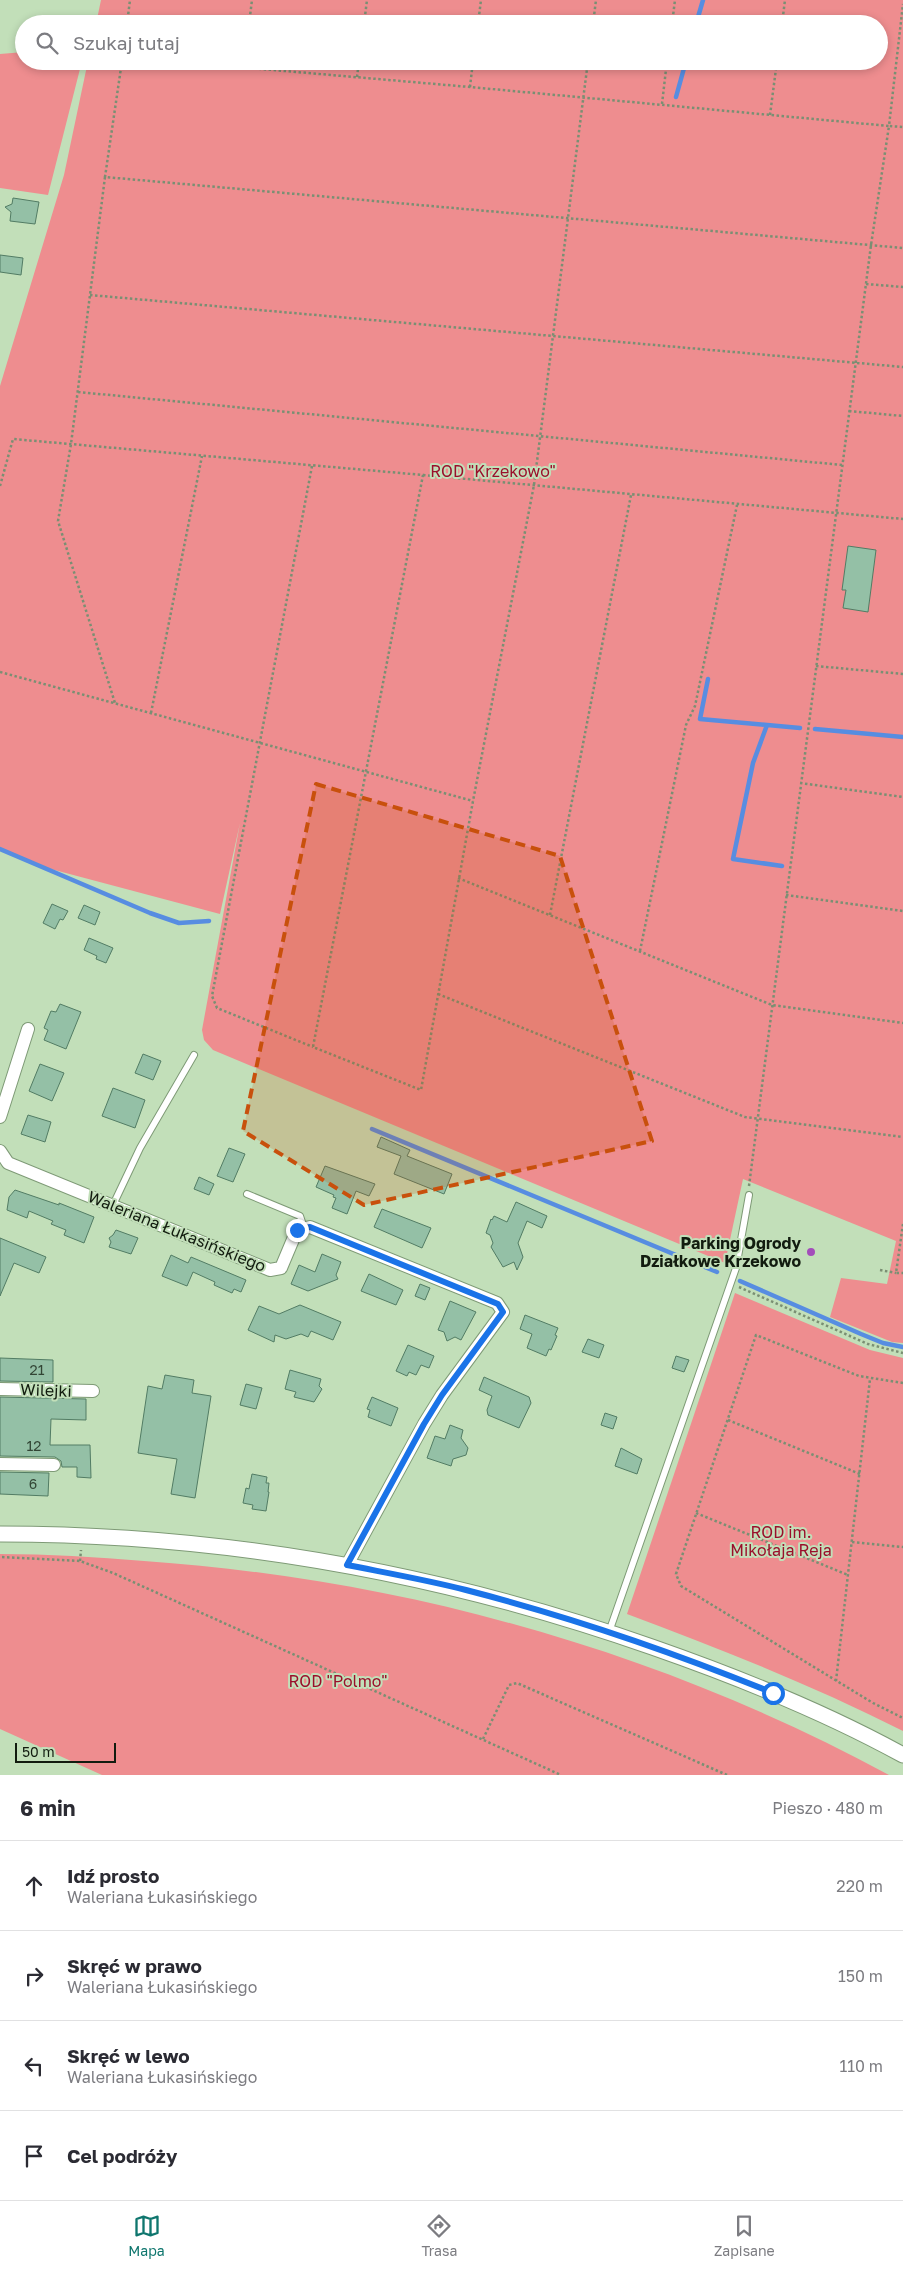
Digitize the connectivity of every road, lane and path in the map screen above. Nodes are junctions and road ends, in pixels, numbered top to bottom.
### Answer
1 (130, 0) edge
2 (252, 0) edge
3 (367, 0) edge
4 (481, 0) edge
5 (596, 0) edge
6 (675, 0) edge
7 (785, 0) edge
8 (903, 4) edge
9 (128, 15) edge
10 (250, 15) edge
11 (365, 15) edge
12 (479, 15) edge
13 (594, 15) edge
14 (673, 15) edge
15 (783, 15) edge
16 (121, 70) edge
17 (267, 70) edge
18 (359, 70) edge
19 (472, 70) edge
20 (587, 70) edge
21 (667, 70) edge
22 (776, 70) edge
23 (358, 78) junction
24 (470, 86) junction
25 (583, 97) junction
26 (662, 104) junction
27 (770, 115) junction
28 (888, 126) junction
29 (903, 127) edge
30 (106, 177) junction
31 (566, 219) junction
32 (870, 246) junction
33 (903, 248) edge
34 (866, 284) junction
35 (903, 287) edge
36 (90, 295) junction
37 (552, 337) junction
38 (855, 363) junction
39 (903, 367) edge
40 (78, 392) junction
41 (849, 411) junction
42 (903, 416) edge
43 (540, 436) junction
44 (71, 444) junction
45 (202, 456) junction
46 (312, 465) junction
47 (842, 465) junction
48 (423, 475) junction
49 (534, 485) junction
50 (0, 486) edge
51 (631, 494) junction
52 (737, 505) junction
53 (835, 514) junction
54 (903, 519) edge
55 (816, 666) junction
56 (0, 672) edge
57 (903, 674) edge
58 (114, 704) junction
59 (151, 713) junction
60 (259, 743) junction
61 (365, 772) junction
62 (800, 783) junction
63 (903, 797) edge
64 (473, 801) junction
65 (458, 878) junction
66 (786, 895) junction
67 (903, 910) edge
68 (550, 915) junction
69 (640, 951) junction
70 (438, 994) junction
71 (772, 1005) junction
72 (903, 1023) edge
73 (28, 1029) dead end
74 (313, 1048) junction
75 (194, 1055) dead end
76 (0, 1117) edge
77 (757, 1119) junction
78 (903, 1137) edge
79 (0, 1151) edge
80 (247, 1194) dead end
81 (749, 1195) joint
82 (113, 1205) junction
83 (903, 1224) edge
84 (304, 1228) junction
85 (880, 1270) dead end
86 (896, 1273) junction
87 (903, 1273) edge
88 (731, 1283) junction
89 (903, 1354) edge
90 (870, 1379) junction
91 (903, 1383) edge
92 (0, 1389) edge
93 (93, 1392) dead end
94 (728, 1420) junction
95 (0, 1464) edge
96 (54, 1465) dead end
97 (860, 1474) junction
98 (696, 1513) junction
99 (0, 1534) edge
100 (852, 1542) junction
101 (903, 1547) edge
102 (81, 1556) dead end
103 (2, 1557) dead end
104 (80, 1561) junction
105 (347, 1565) junction
106 (848, 1575) junction
107 (609, 1632) junction
108 (836, 1681) junction
109 (903, 1718) edge
110 (483, 1739) junction
111 (903, 1755) edge
112 (561, 1775) edge
113 (727, 1775) edge

1 - 9 path
2 - 10 path
3 - 11 path
4 - 12 path
5 - 13 path
6 - 14 path
7 - 15 path
8 - 28 path
16 - 30 path
17 - 23 path
18 - 23 path
19 - 24 path
20 - 25 path
21 - 26 path
22 - 27 path
23 - 24 path
24 - 25 path
25 - 26 path
25 - 31 path
26 - 27 path
27 - 28 path
28 - 29 path
28 - 32 path
30 - 31 path
30 - 36 path
31 - 32 path
31 - 37 path
32 - 33 path
32 - 34 path
34 - 35 path
34 - 38 path
36 - 37 path
36 - 40 path
37 - 38 path
37 - 43 path
38 - 39 path
38 - 41 path
40 - 43 path
40 - 44 path
41 - 42 path
41 - 47 path
43 - 47 path
43 - 49 path
44 - 45 path
44 - 50 path
44 - 58 path
45 - 46 path
45 - 59 path
46 - 48 path
46 - 60 path
47 - 53 path
48 - 49 path
48 - 61 path
49 - 51 path
49 - 64 path
51 - 52 path
51 - 68 path
52 - 53 path
52 - 69 path
53 - 54 path
53 - 55 path
55 - 57 path
55 - 62 path
56 - 58 path
58 - 59 path
59 - 60 path
60 - 61 path
60 - 74 path
61 - 64 path
61 - 74 path
62 - 63 path
62 - 66 path
64 - 65 path
65 - 68 path
65 - 70 path
66 - 67 path
66 - 71 path
68 - 69 path
69 - 71 path
70 - 74 path
70 - 77 path
71 - 72 path
71 - 77 path
73 - 76 street
75 - 82 lane
77 - 78 path
77 - 81 path
79 - 82 street, Waleriana Łukasińskiego
80 - 84 lane
81 - 88 lane
82 - 84 street, Waleriana Łukasińskiego
83 - 86 path
84 - 105 street
85 - 86 path
86 - 87 path
88 - 89 path
88 - 107 lane
90 - 91 path
90 - 94 path
90 - 97 path
92 - 93 street, Wilejki
94 - 97 path
94 - 98 path
95 - 96 street
97 - 100 path
98 - 106 path
98 - 108 path
99 - 105 street
100 - 101 path
100 - 106 path
102 - 104 path
103 - 104 path
104 - 110 path
105 - 107 street
106 - 108 path
107 - 111 street
108 - 109 path
110 - 112 path
110 - 113 path

